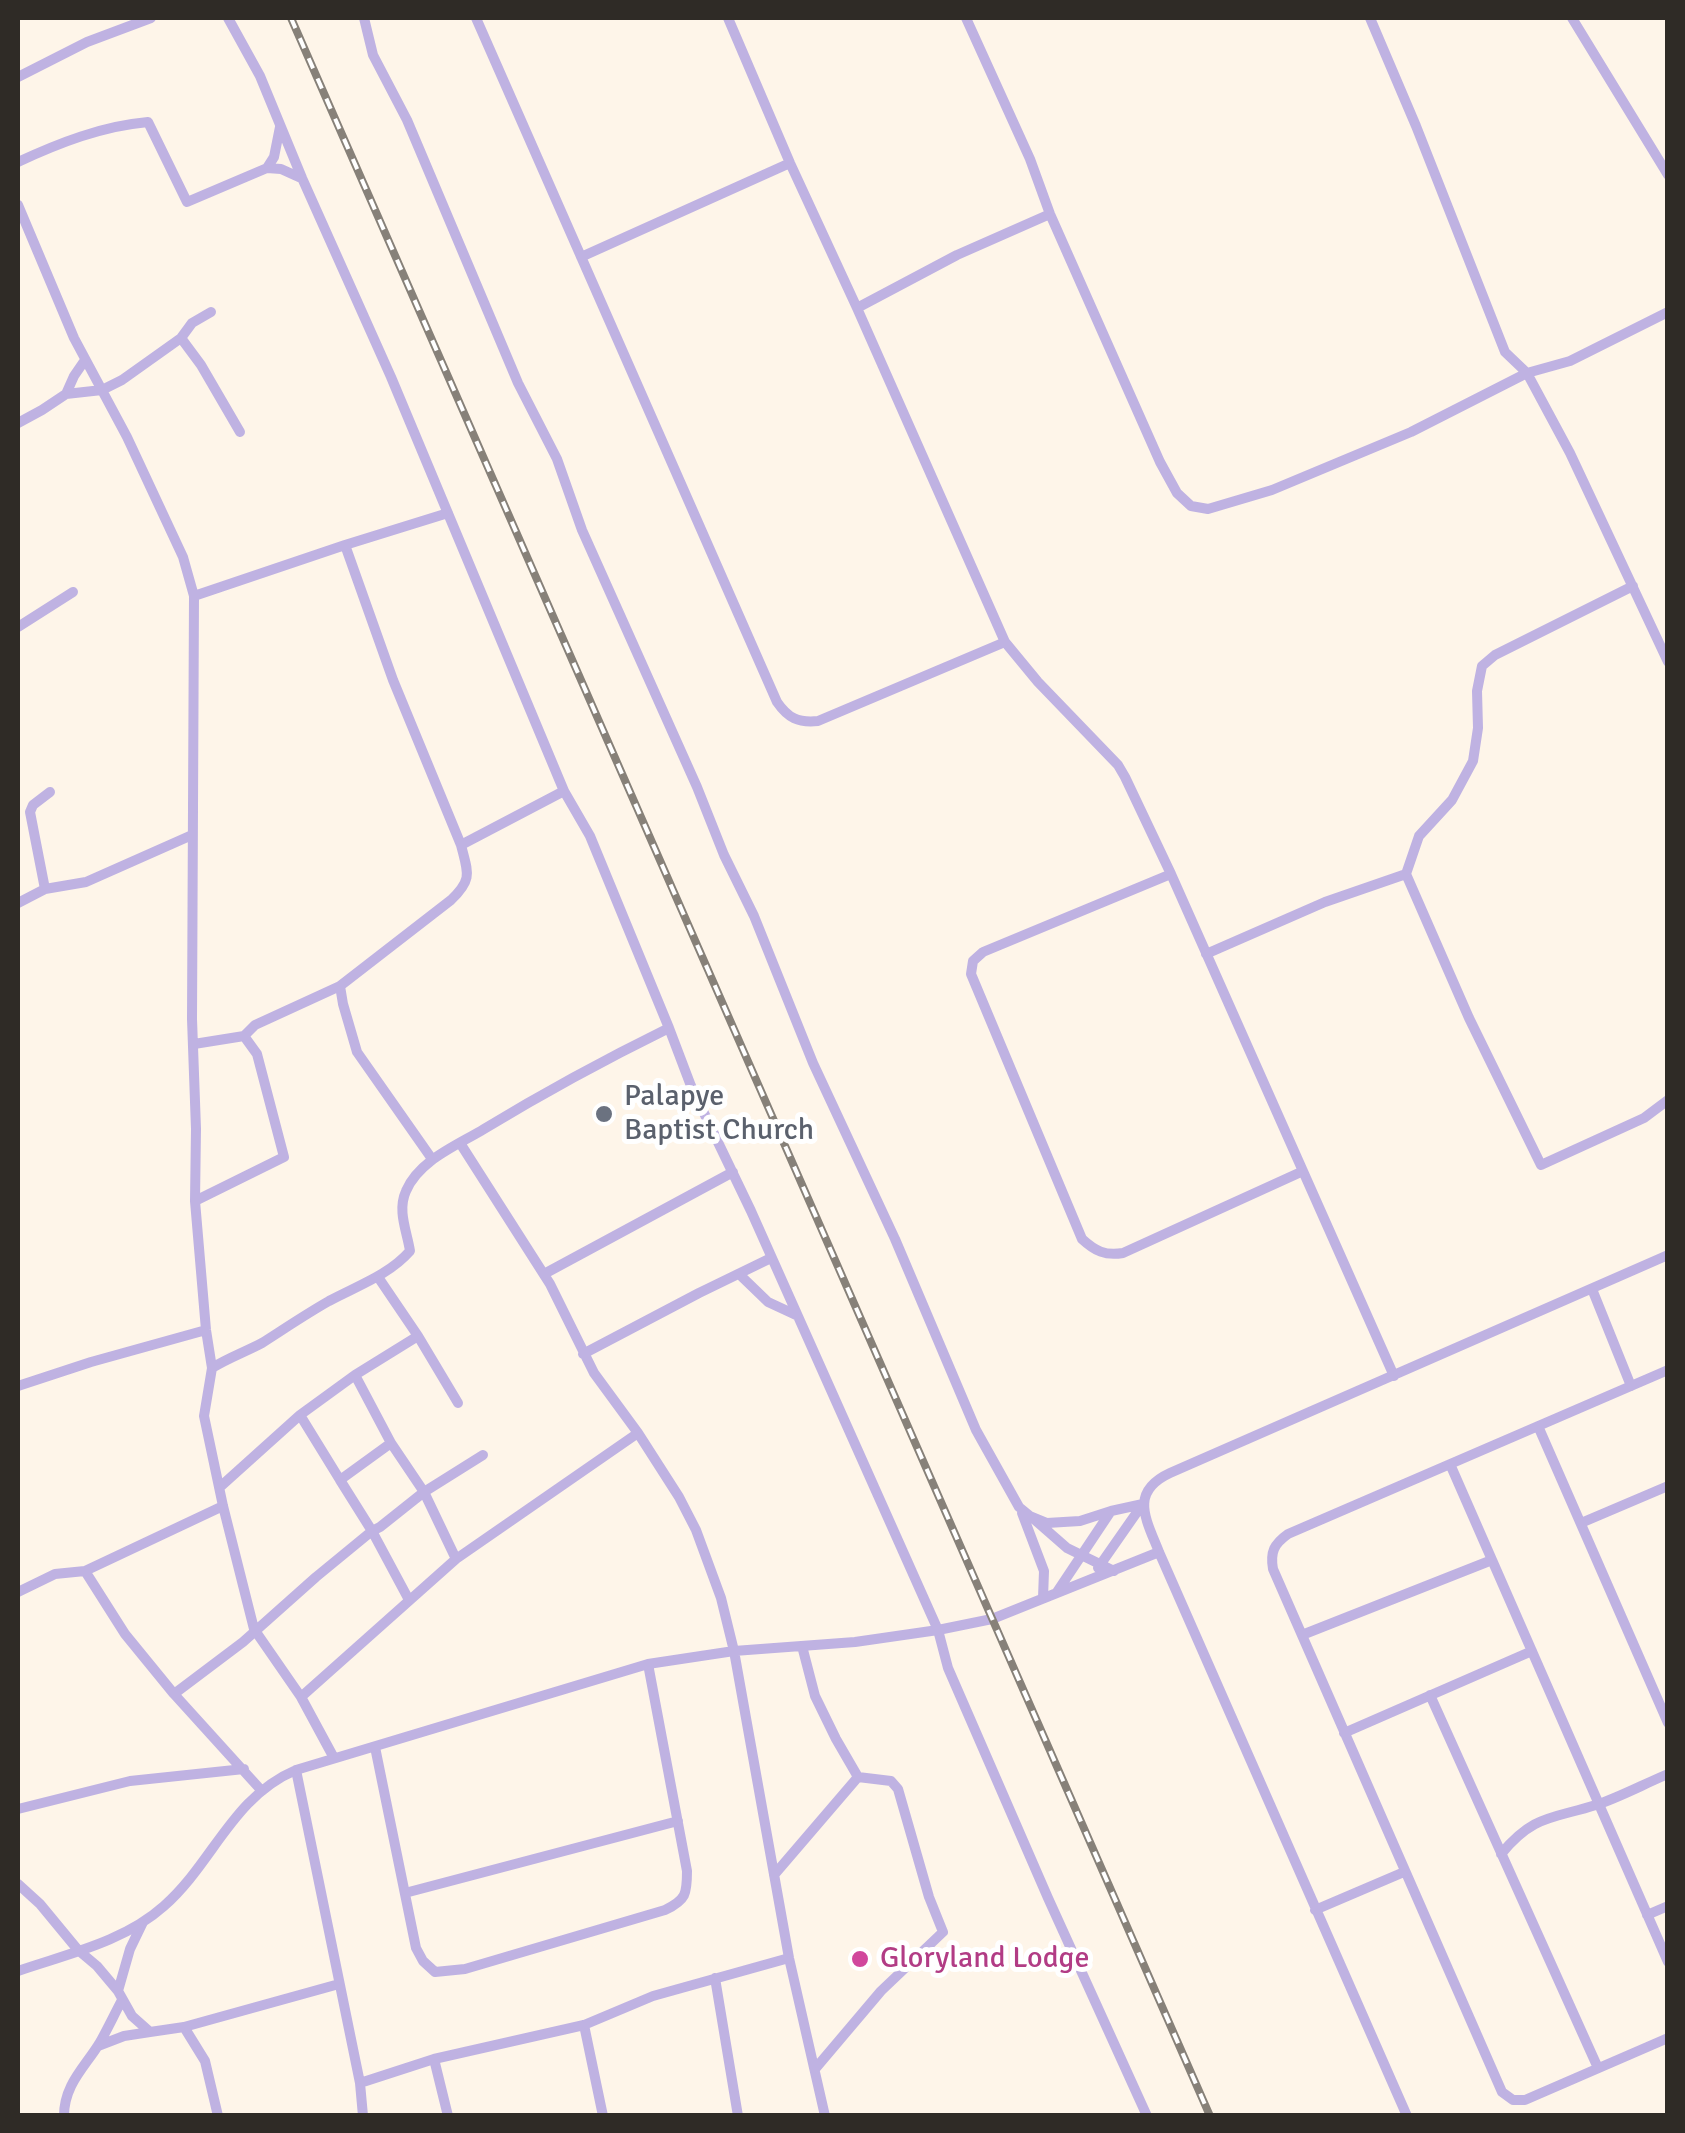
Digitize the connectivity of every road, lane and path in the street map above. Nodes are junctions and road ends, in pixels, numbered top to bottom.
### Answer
1 (151, 18) edge
2 (228, 18) edge
3 (364, 18) edge
4 (476, 18) edge
5 (728, 18) edge
6 (966, 18) edge
7 (1370, 18) edge
8 (1572, 18) edge
9 (18, 77) edge
10 (280, 127) junction
11 (18, 162) edge
12 (790, 163) junction
13 (267, 168) junction
14 (1668, 174) edge
15 (302, 178) junction
16 (18, 205) edge
17 (1050, 214) junction
18 (581, 257) junction
19 (858, 308) junction
20 (211, 312) dead end
21 (1668, 312) edge
22 (181, 338) junction
23 (85, 360) junction
24 (1527, 373) junction
25 (102, 390) junction
26 (66, 394) junction
27 (18, 423) edge
28 (240, 432) dead end
29 (448, 514) junction
30 (345, 545) junction
31 (1634, 586) junction
32 (73, 592) dead end
33 (194, 596) junction
34 (18, 627) edge
35 (1005, 642) junction
36 (1668, 662) edge
37 (50, 792) dead end
38 (564, 792) junction
39 (192, 835) junction
40 (461, 845) junction
41 (1171, 874) junction
42 (1406, 874) junction
43 (45, 889) junction
44 (18, 903) edge
45 (1206, 954) junction
46 (340, 986) junction
47 (669, 1028) junction
48 (244, 1036) junction
49 (194, 1044) junction
50 (1668, 1100) edge
51 (460, 1143) junction
52 (432, 1160) junction
53 (732, 1172) junction
54 (1302, 1172) junction
55 (195, 1200) junction
56 (1668, 1255) edge
57 (771, 1258) junction
58 (544, 1274) junction
59 (739, 1274) junction
60 (378, 1277) junction
61 (1592, 1290) junction
62 (796, 1315) junction
63 (206, 1330) junction
64 (418, 1336) junction
65 (583, 1354) junction
66 (212, 1368) junction
67 (1668, 1370) edge
68 (355, 1375) junction
69 (1394, 1376) junction
70 (18, 1386) edge
71 (1631, 1386) junction
72 (458, 1403) dead end
73 (300, 1415) junction
74 (1538, 1426) junction
75 (638, 1433) junction
76 (391, 1443) junction
77 (483, 1455) dead end
78 (1450, 1464) junction
79 (340, 1480) junction
80 (1667, 1486) edge
81 (220, 1487) junction
82 (424, 1492) junction
83 (1143, 1504) junction
84 (223, 1506) junction
85 (1019, 1507) junction
86 (1111, 1510) junction
87 (1030, 1516) junction
88 (1580, 1523) junction
89 (372, 1531) junction
90 (1160, 1552) junction
91 (1081, 1555) junction
92 (456, 1559) junction
93 (1492, 1560) junction
94 (1100, 1564) junction
95 (1114, 1570) junction
96 (85, 1571) junction
97 (1088, 1581) junction
98 (18, 1592) edge
99 (1056, 1593) junction
100 (1043, 1598) junction
101 (408, 1600) junction
102 (254, 1629) junction
103 (938, 1630) junction
104 (1302, 1635) junction
105 (802, 1646) junction
106 (734, 1651) junction
107 (1532, 1651) junction
108 (648, 1664) junction
109 (174, 1694) junction
110 (1430, 1695) junction
111 (301, 1697) junction
112 (1668, 1723) edge
113 (1344, 1732) junction
114 (375, 1748) junction
115 (334, 1758) junction
116 (244, 1770) junction
117 (296, 1770) junction
118 (1668, 1774) edge
119 (858, 1776) junction
120 (261, 1790) junction
121 (1599, 1804) junction
122 (18, 1809) edge
123 (678, 1822) junction
124 (1501, 1854) junction
125 (1404, 1872) junction
126 (774, 1876) junction
127 (18, 1884) edge
128 (405, 1893) junction
129 (1668, 1906) edge
130 (1314, 1910) junction
131 (1647, 1915) junction
132 (143, 1922) junction
133 (78, 1950) junction
134 (789, 1958) junction
135 (1668, 1962) edge
136 (18, 1971) edge
137 (716, 1978) junction
138 (339, 1984) junction
139 (120, 1996) junction
140 (584, 2026) junction
141 (184, 2027) junction
142 (150, 2032) junction
143 (1668, 2038) edge
144 (98, 2046) junction
145 (434, 2059) junction
146 (1598, 2068) junction
147 (815, 2069) junction
148 (360, 2083) junction
149 (64, 2116) edge
150 (218, 2116) edge
151 (363, 2116) edge
152 (448, 2116) edge
153 (603, 2116) edge
154 (738, 2116) edge
155 (825, 2116) edge
156 (1147, 2116) edge
157 (1407, 2116) edge

1 - 9 street
2 - 10 street
3 - 85 street
4 - 18 street
5 - 12 street
6 - 17 street
7 - 24 street
8 - 14 street
10 - 13 street
10 - 15 street
11 - 13 street
12 - 18 street
12 - 19 street
13 - 15 street
15 - 29 street
16 - 23 street
17 - 19 street
17 - 24 street
18 - 35 street
19 - 35 street
20 - 22 street
21 - 24 street
22 - 25 street
22 - 28 street
23 - 25 street
23 - 26 street
24 - 31 street
25 - 26 street
25 - 33 street
26 - 27 street
29 - 30 street
29 - 38 street
30 - 33 street
30 - 40 street
31 - 36 street
31 - 42 street
32 - 34 street
33 - 39 street
35 - 41 street
37 - 43 street
38 - 40 street
38 - 47 street
39 - 43 street
39 - 49 street
40 - 46 street
41 - 45 street
41 - 54 street
42 - 45 street
42 - 50 street
43 - 44 street
45 - 54 street
46 - 48 street
46 - 52 street
47 - 51 street
47 - 53 street
48 - 49 street
48 - 55 street
49 - 55 street
51 - 52 street
51 - 58 street
52 - 60 street
53 - 57 street
53 - 58 street
54 - 69 street
55 - 63 street
56 - 61 street
57 - 59 street
57 - 62 street
58 - 65 street
59 - 62 street
59 - 65 street
60 - 64 street
60 - 66 street
61 - 69 street
61 - 71 street
62 - 103 street
63 - 66 street
63 - 70 street
64 - 68 street
64 - 72 street
65 - 75 street
66 - 81 street
67 - 71 street
68 - 73 street
68 - 76 street
69 - 83 street
71 - 74 street
73 - 79 street
73 - 81 street
74 - 78 street
74 - 88 street
75 - 92 street
75 - 106 street
76 - 79 street
76 - 82 street
77 - 82 street
78 - 93 street
78 - 104 street
79 - 89 street
80 - 88 street
81 - 84 street
82 - 89 street
82 - 92 street
83 - 86 street
83 - 90 street
83 - 94 street
84 - 96 street
84 - 102 street
85 - 87 street
85 - 100 street
86 - 87 street
86 - 91 street
87 - 91 street
88 - 112 street
89 - 101 street
89 - 102 street
90 - 95 street
90 - 130 street
91 - 94 street
91 - 99 street
92 - 101 street
93 - 104 street
93 - 107 street
94 - 95 street
94 - 97 street
95 - 97 street
96 - 98 street
96 - 109 street
97 - 99 street
99 - 100 street
100 - 103 street
101 - 111 street
102 - 109 street
102 - 111 street
103 - 105 street
103 - 156 street
104 - 113 street
105 - 106 street
105 - 119 street
106 - 108 street
106 - 126 street
107 - 110 street
107 - 121 street
108 - 114 street
108 - 123 street
109 - 116 street
110 - 113 street
110 - 124 street
111 - 115 street
113 - 125 street
114 - 115 street
114 - 128 street
115 - 117 street
116 - 120 street
116 - 122 street
117 - 120 street
117 - 138 street
118 - 121 street
119 - 126 street
119 - 147 street
120 - 132 street
121 - 124 street
121 - 131 street
123 - 128 street
123 - 128 street
124 - 146 street
125 - 130 street
125 - 146 street
126 - 134 street
127 - 133 street
129 - 131 street
130 - 157 street
131 - 135 street
132 - 133 street
132 - 139 street
133 - 136 street
133 - 139 street
134 - 137 street
134 - 147 street
137 - 140 street
137 - 154 street
138 - 141 street
138 - 148 street
139 - 142 street
139 - 144 street
140 - 145 street
140 - 153 street
141 - 142 street
141 - 150 street
142 - 144 street
143 - 146 street
144 - 149 street
145 - 148 street
145 - 152 street
147 - 155 street
148 - 151 street

